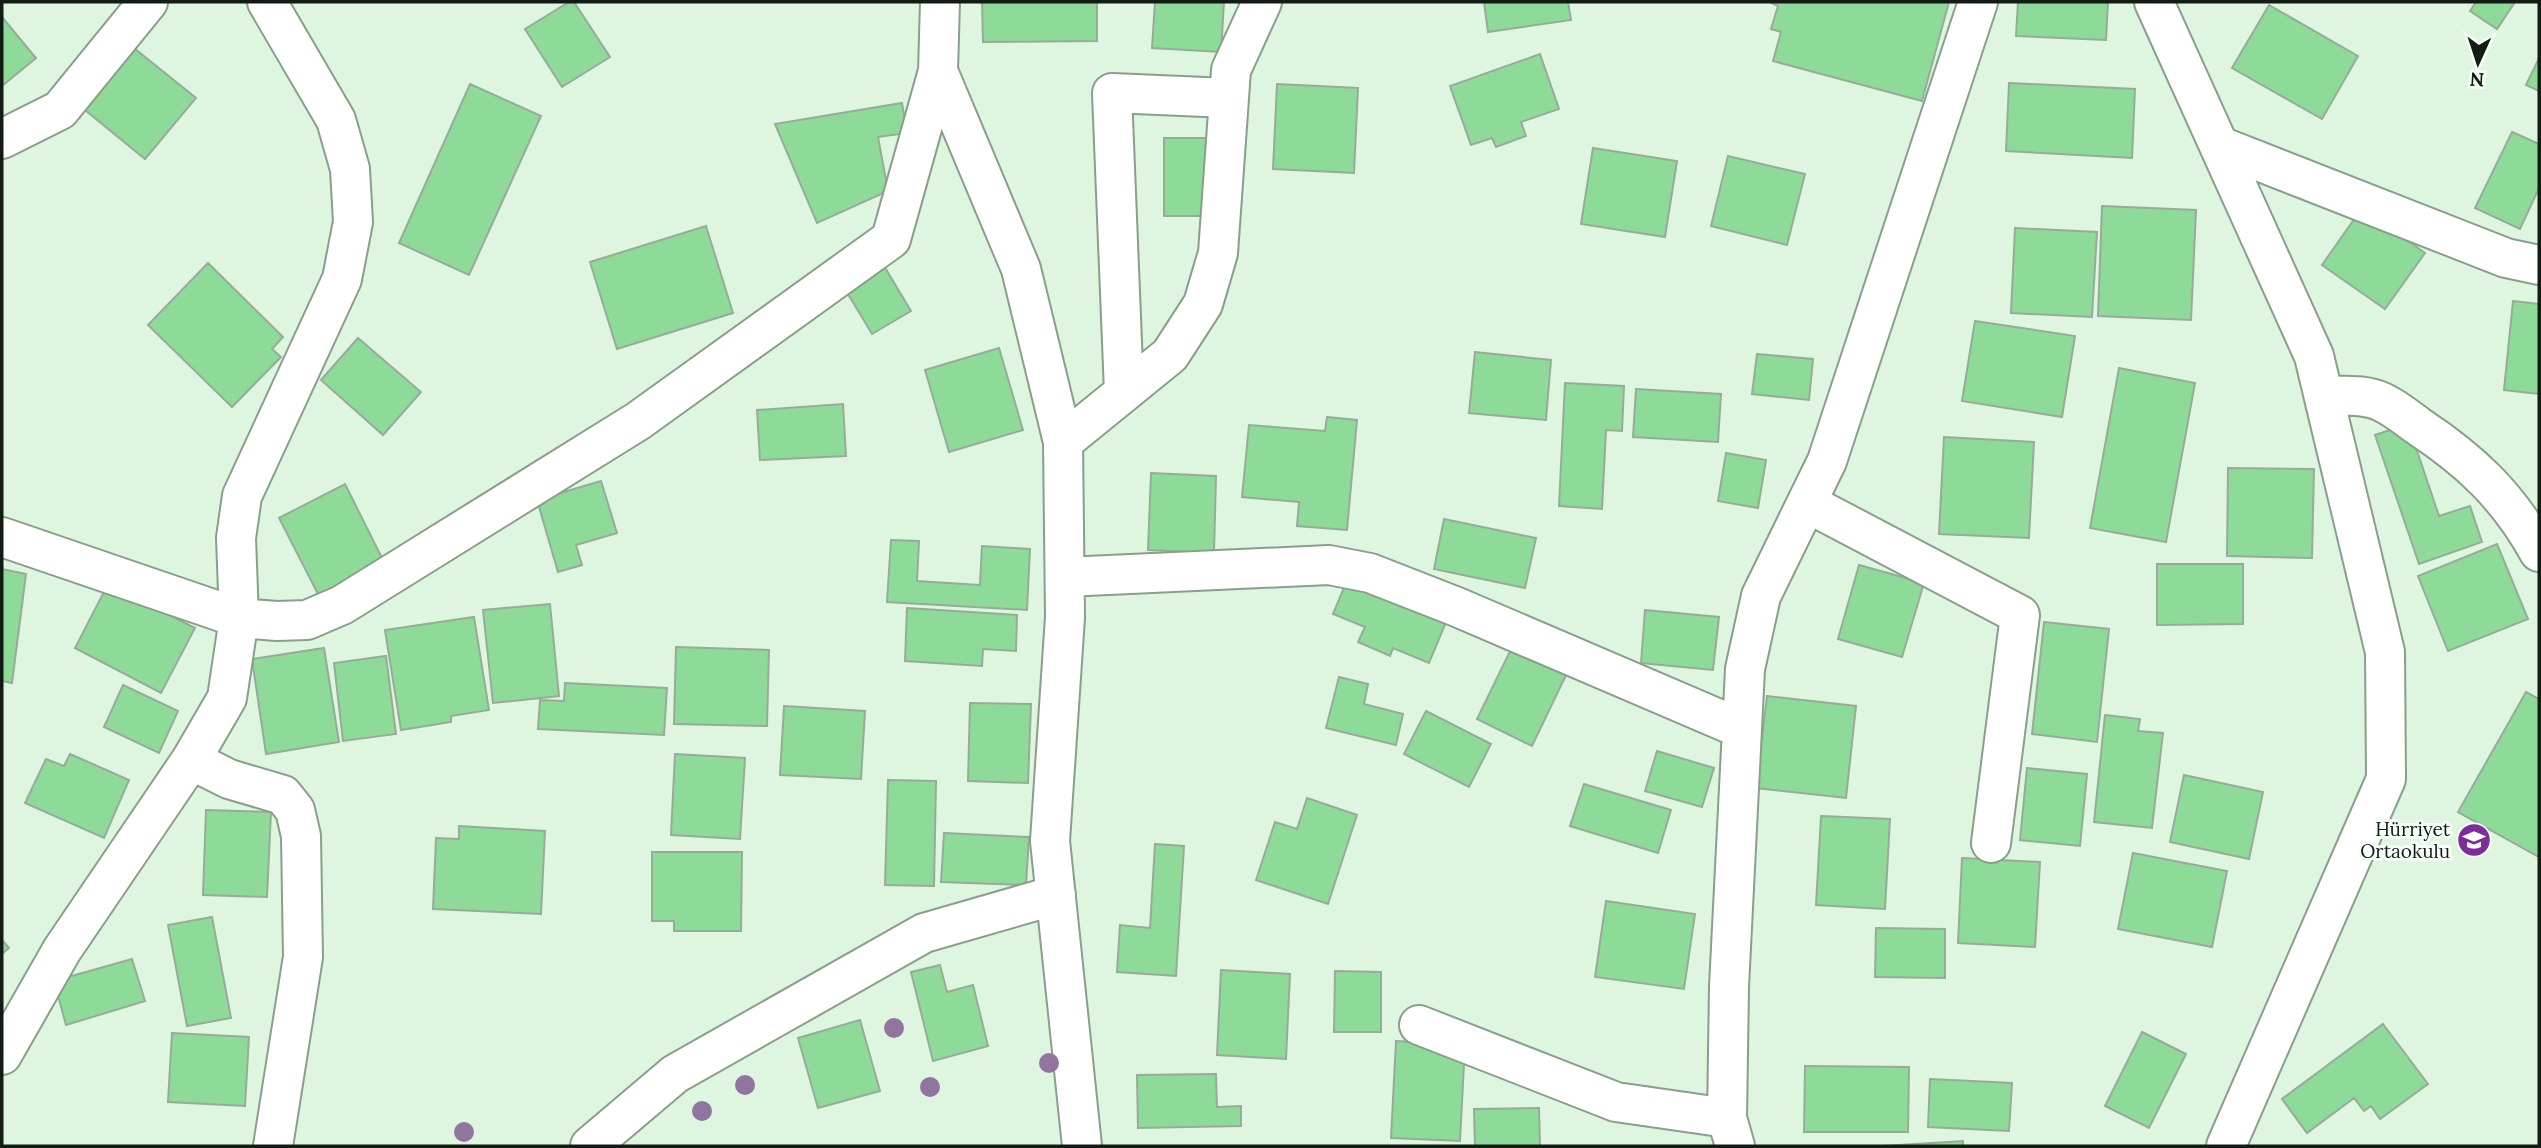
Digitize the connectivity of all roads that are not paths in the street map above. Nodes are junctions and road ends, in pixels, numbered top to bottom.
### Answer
1 (148, 2) edge
2 (267, 2) edge
3 (940, 2) edge
4 (1262, 2) edge
5 (1978, 2) edge
6 (2154, 2) edge
7 (938, 71) junction
8 (1228, 98) junction
9 (2, 139) edge
10 (2220, 146) junction
11 (2539, 265) edge
12 (1124, 392) junction
13 (2324, 395) junction
14 (1063, 442) junction
15 (1807, 503) junction
16 (2, 537) edge
17 (2539, 552) edge
18 (1065, 577) junction
19 (239, 618) junction
20 (1742, 729) junction
21 (191, 760) junction
22 (1991, 843) dead end
23 (1056, 895) junction
24 (1419, 1025) dead end
25 (2, 1055) edge
26 (1731, 1132) edge
27 (273, 1146) edge
28 (590, 1146) edge
29 (1082, 1146) edge
30 (2226, 1146) edge

1 - 9 street
2 - 19 street
3 - 7 street
4 - 8 street
5 - 15 street
6 - 10 street
7 - 14 street
7 - 19 street
8 - 12 street
8 - 12 street
10 - 11 street
10 - 13 street
12 - 14 street
13 - 17 street
13 - 30 street
14 - 18 street
15 - 20 street
15 - 22 street
16 - 19 street
18 - 20 street
18 - 23 street
19 - 21 street
20 - 26 street
21 - 25 street
21 - 27 street
23 - 28 street
23 - 29 street
24 - 26 street

